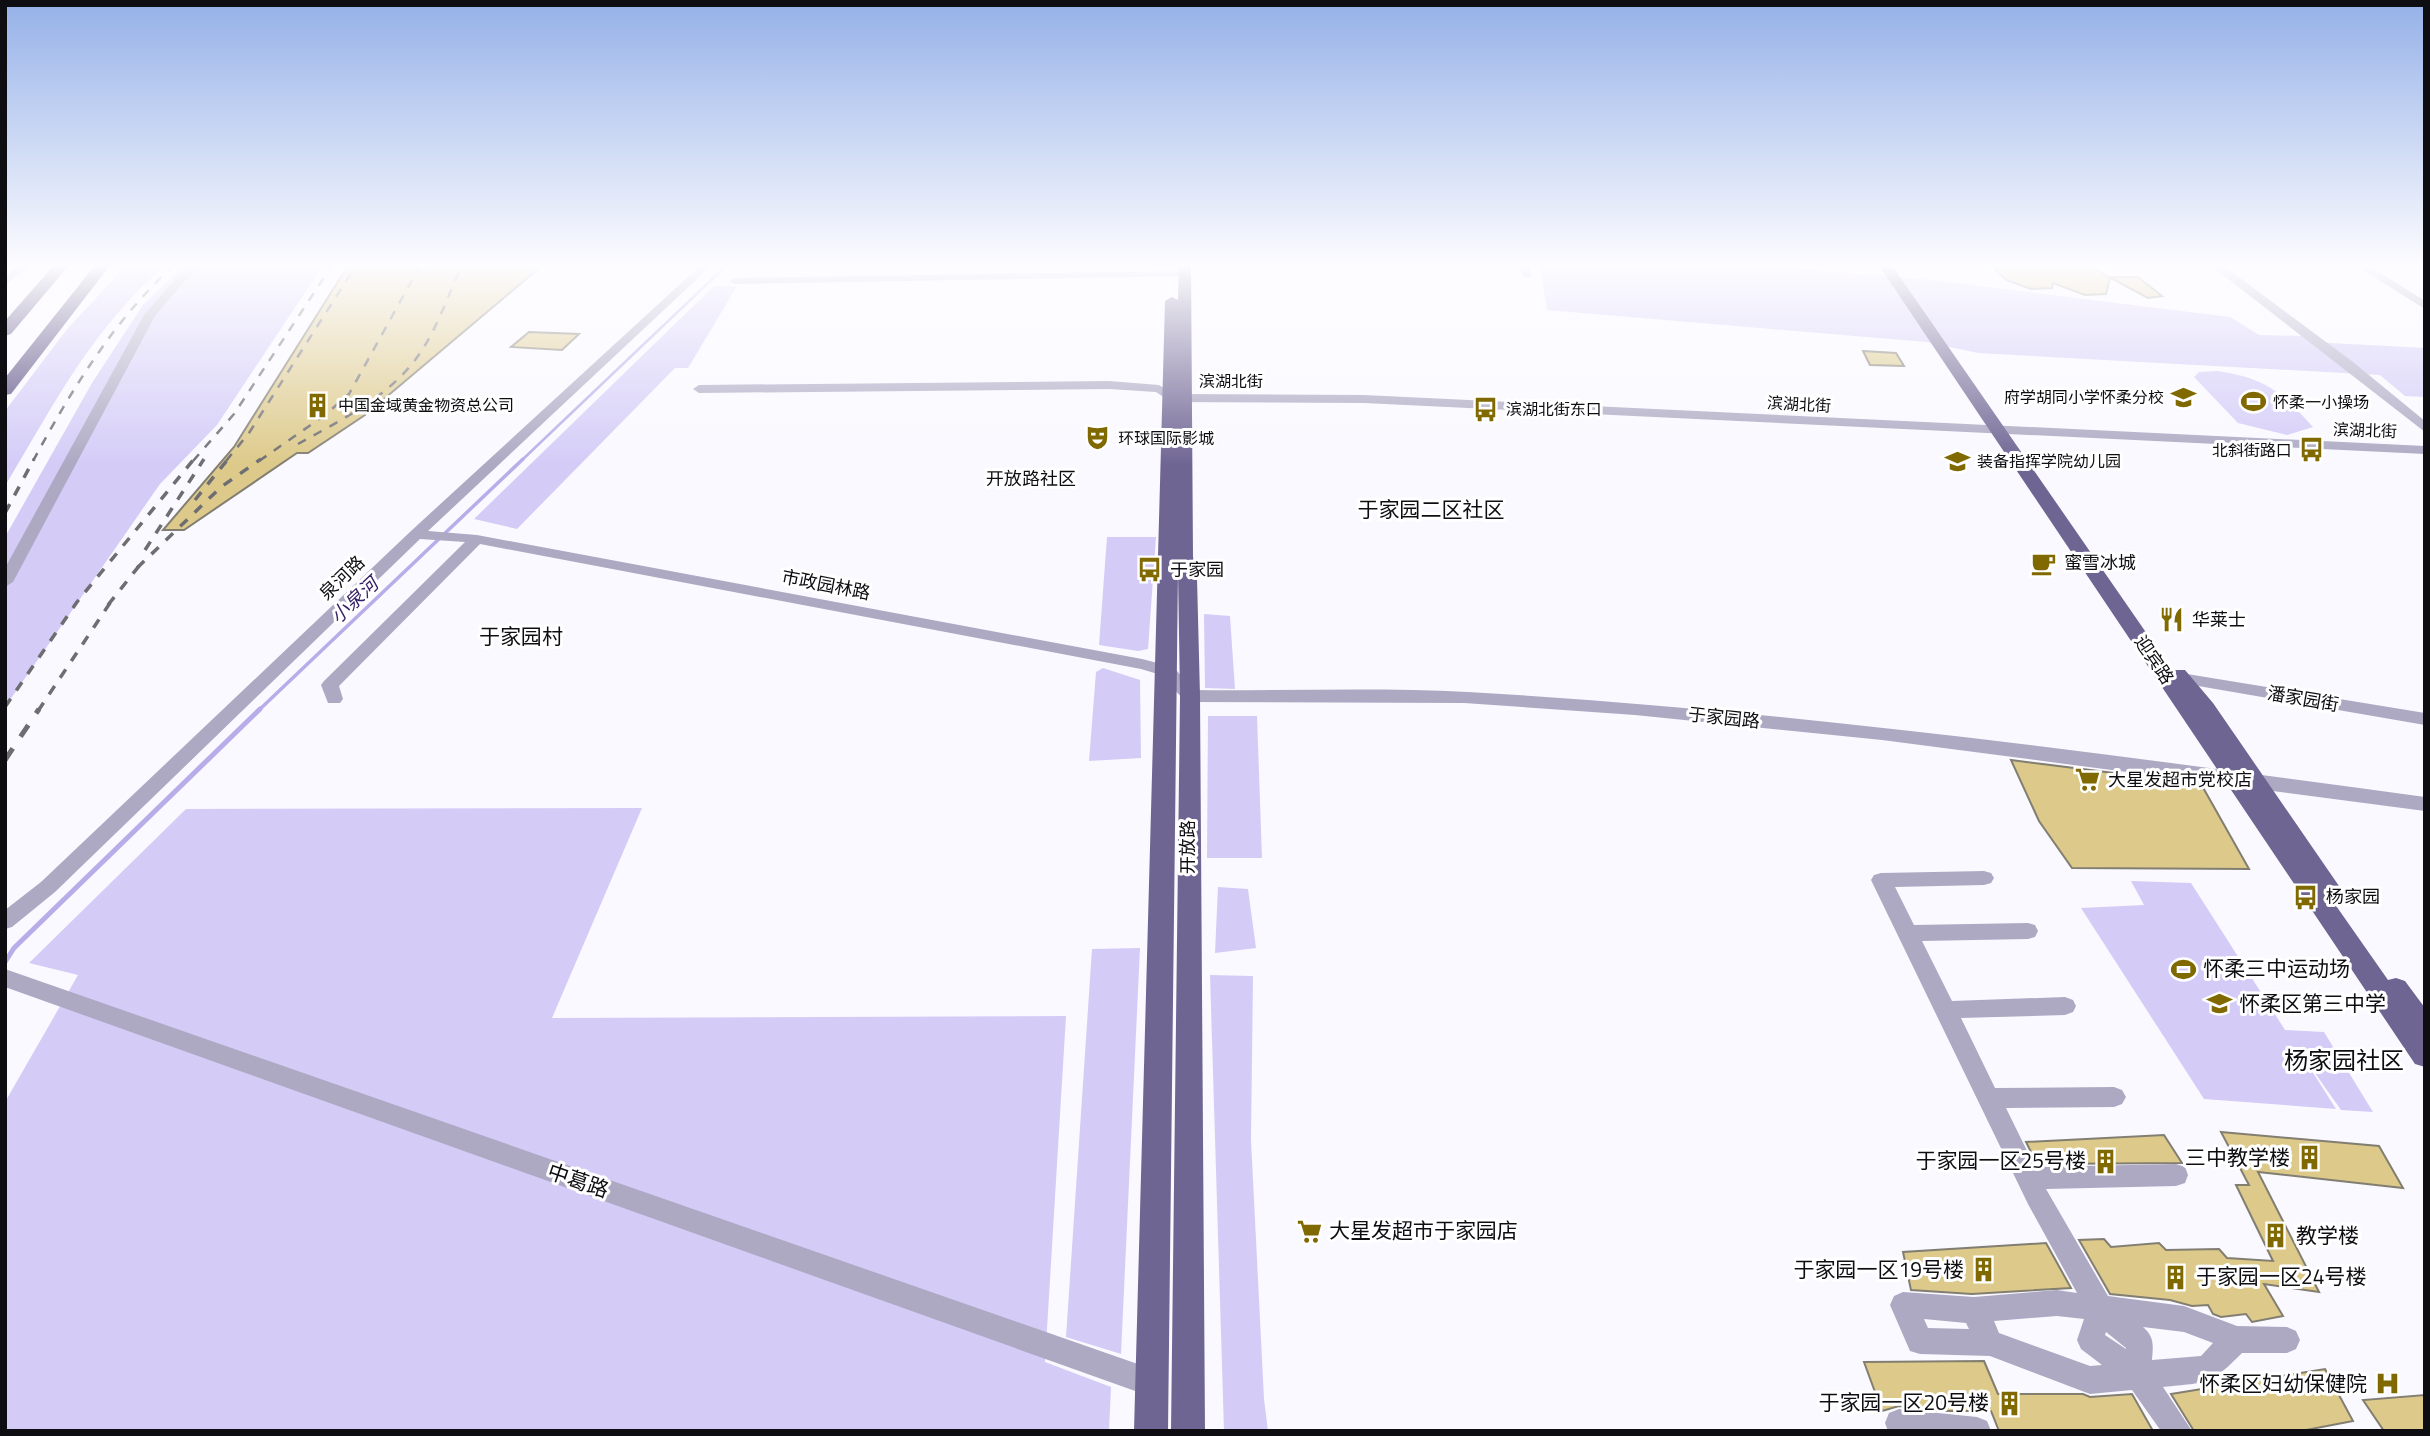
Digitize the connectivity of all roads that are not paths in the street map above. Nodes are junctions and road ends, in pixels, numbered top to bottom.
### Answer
1 (33, 331) edge
2 (51, 331) edge
3 (141, 331) edge
4 (638, 331) edge
5 (1179, 331) edge
6 (1932, 331) edge
7 (1938, 331) edge
8 (2304, 331) edge
9 (5, 367) edge
10 (699, 389) dead end
11 (5, 390) edge
12 (1178, 399) junction
13 (2425, 428) edge
14 (2004, 432) junction
15 (2425, 450) edge
16 (423, 535) junction
17 (477, 539) junction
18 (5, 582) edge
19 (1167, 671) junction
20 (2181, 678) junction
21 (1190, 696) junction
22 (334, 699) dead end
23 (2425, 719) edge
24 (2234, 778) junction
25 (2256, 780) junction
26 (2425, 804) edge
27 (1984, 878) dead end
28 (5, 921) edge
29 (2028, 931) dead end
30 (1907, 933) junction
31 (5, 978) edge
32 (2065, 1006) dead end
33 (1945, 1010) junction
34 (2425, 1029) edge
35 (2425, 1056) edge
36 (2114, 1097) dead end
37 (1989, 1098) junction
38 (2176, 1175) dead end
39 (2028, 1178) junction
40 (1974, 1310) junction
41 (2101, 1310) junction
42 (2237, 1339) junction
43 (2287, 1340) dead end
44 (1990, 1343) junction
45 (2137, 1374) junction
46 (1152, 1383) junction
47 (1899, 1423) dead end
48 (1151, 1431) edge
49 (1188, 1431) edge
50 (1977, 1431) edge
51 (2178, 1431) edge

1 - 9 highway
2 - 11 highway
3 - 18 street
4 - 16 street, 泉河路
5 - 12 main road, 开放路
6 - 14 main road, 迎宾路
7 - 14 main road, 迎宾路
8 - 13 street
10 - 12 street, 滨湖北街
12 - 14 street, 滨湖北街
12 - 19 main road, 开放路
12 - 21 main road, 开放路
14 - 15 street, 滨湖北街
14 - 20 main road, 迎宾路
14 - 24 main road, 迎宾路
16 - 17 street, 市政园林路
16 - 28 street, 泉河路
17 - 19 street, 市政园林路
17 - 22 street
19 - 21 street
19 - 46 main road, 开放路
20 - 23 street, 潘家园街
20 - 25 main road, 迎宾路
21 - 24 street, 于家园路
21 - 49 main road, 开放路
24 - 25 street, 于家园路
24 - 35 main road, 迎宾路
25 - 26 street, 于家园路
25 - 34 main road, 迎宾路
27 - 30 street
29 - 30 street
30 - 33 street
31 - 46 street, 中葛路
32 - 33 street
33 - 37 street
36 - 37 street
37 - 39 street
38 - 39 street
39 - 41 street
40 - 41 street
40 - 44 street
40 - 44 street
41 - 42 street
41 - 45 street
42 - 43 street
42 - 45 street
44 - 45 street
45 - 51 street
46 - 48 main road, 开放路
47 - 50 street

